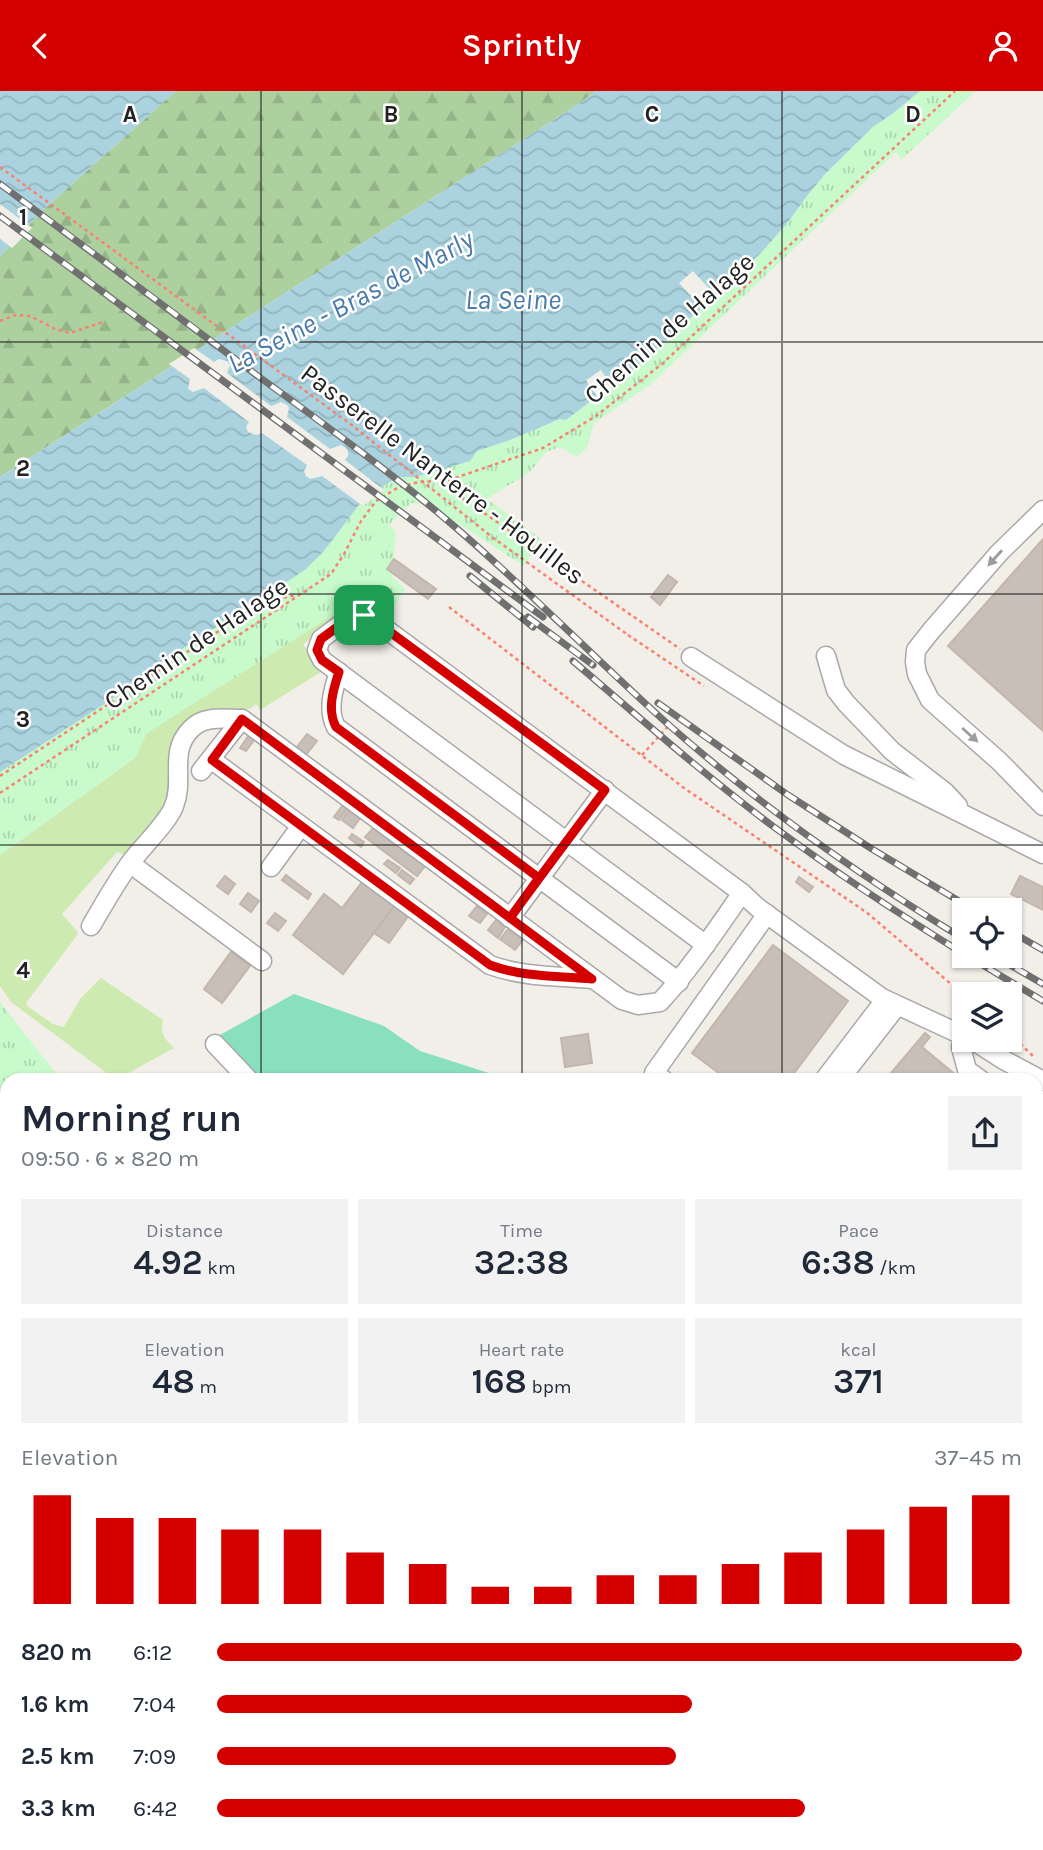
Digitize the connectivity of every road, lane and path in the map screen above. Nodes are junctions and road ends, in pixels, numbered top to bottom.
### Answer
1 (955, 91) edge
2 (0, 167) edge
3 (0, 321) edge
4 (103, 322) dead end
5 (449, 480) junction
6 (1043, 510) edge
7 (300, 595) junction
8 (449, 607) dead end
9 (826, 656) dead end
10 (691, 657) joint
11 (339, 672) junction
12 (706, 687) dead end
13 (242, 719) junction
14 (671, 723) dead end
15 (642, 755) junction
16 (0, 776) edge
17 (605, 790) junction
18 (0, 793) edge
19 (1043, 806) edge
20 (967, 816) junction
21 (300, 826) junction
22 (566, 841) junction
23 (1043, 854) edge
24 (131, 862) junction
25 (271, 867) dead end
26 (539, 878) junction
27 (742, 893) junction
28 (762, 911) junction
29 (510, 918) junction
30 (91, 926) dead end
31 (706, 945) junction
32 (262, 961) dead end
33 (592, 979) junction
34 (679, 982) junction
35 (952, 985) edge
36 (891, 1003) junction
37 (952, 1031) edge
38 (215, 1044) dead end
39 (1022, 1046) edge
40 (962, 1052) edge
41 (991, 1052) edge
42 (1035, 1059) dead end
43 (242, 1073) edge
44 (654, 1073) edge
45 (830, 1073) edge
46 (844, 1073) edge
47 (972, 1073) edge
48 (1028, 1073) edge

1 - 5 path, Chemin de Halage
2 - 12 path, Passerelle Nanterre - Houilles, bridge
3 - 4 path
5 - 7 path, Chemin de Halage
5 - 10 path
6 -> 19 street
7 - 16 path
7 - 18 path, Chemin de Halage
8 - 15 path
9 - 20 street
10 - 20 street
11 - 17 street
11 - 22 street
11 - 26 street
13 - 21 street
13 - 24 street
13 - 29 street
14 - 15 path
15 - 35 path
17 - 22 street
17 - 27 street
20 - 23 street
21 - 25 street
21 - 33 street
22 - 26 street
22 - 31 street
24 - 30 street
24 - 32 street
26 - 29 street
26 - 34 street
27 - 28 street
27 - 31 street
28 - 36 street
28 - 44 street
29 - 33 street
31 - 34 street
33 - 34 street
36 - 37 street
36 - 45 street
36 - 46 street
38 - 43 street
39 - 42 path
40 - 47 street
41 - 48 street

